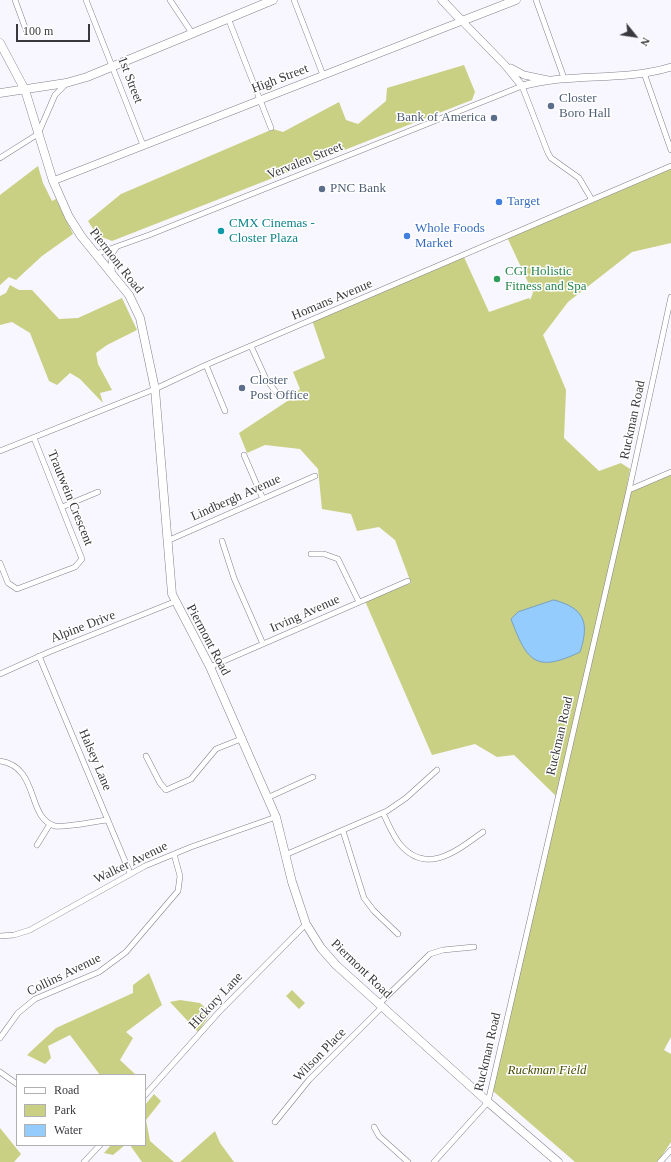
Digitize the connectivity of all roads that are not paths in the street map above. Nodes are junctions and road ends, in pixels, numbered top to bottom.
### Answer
1 (15, 0) edge
2 (86, 0) edge
3 (170, 0) edge
4 (294, 0) edge
5 (442, 0) edge
6 (516, 0) edge
7 (536, 0) edge
8 (267, 1) edge
9 (228, 18) junction
10 (462, 21) junction
11 (26, 30) dead end
12 (192, 33) junction
13 (0, 43) edge
14 (505, 65) junction
15 (113, 66) junction
16 (671, 67) edge
17 (644, 73) junction
18 (323, 75) junction
19 (564, 78) junction
20 (550, 80) junction
21 (66, 83) junction
22 (522, 86) junction
23 (25, 90) junction
24 (0, 94) edge
25 (260, 100) junction
26 (271, 128) dead end
27 (38, 134) junction
28 (143, 146) junction
29 (671, 150) edge
30 (0, 158) edge
31 (671, 166) edge
32 (53, 181) junction
33 (592, 200) junction
34 (117, 246) junction
35 (96, 254) junction
36 (113, 275) junction
37 (671, 297) edge
38 (251, 346) junction
39 (206, 366) junction
40 (155, 389) junction
41 (279, 396) dead end
42 (225, 411) dead end
43 (34, 438) junction
44 (0, 451) edge
45 (244, 456) dead end
46 (671, 472) edge
47 (315, 476) dead end
48 (629, 490) junction
49 (98, 492) dead end
50 (263, 499) junction
51 (62, 507) junction
52 (166, 541) junction
53 (222, 541) dead end
54 (311, 554) dead end
55 (0, 564) edge
56 (408, 581) dead end
57 (174, 602) junction
58 (359, 602) junction
59 (263, 644) junction
60 (40, 656) junction
61 (210, 667) junction
62 (0, 674) edge
63 (241, 739) junction
64 (146, 756) dead end
65 (0, 761) edge
66 (437, 770) dead end
67 (313, 776) dead end
68 (267, 798) junction
69 (383, 813) junction
70 (276, 817) junction
71 (108, 820) junction
72 (50, 824) junction
73 (343, 830) junction
74 (483, 832) dead end
75 (38, 845) dead end
76 (174, 854) junction
77 (285, 855) junction
78 (130, 873) junction
79 (306, 924) junction
80 (398, 934) dead end
81 (0, 936) edge
82 (474, 947) dead end
83 (381, 1005) junction
84 (0, 1038) edge
85 (0, 1073) edge
86 (16, 1083) edge
87 (146, 1094) edge
88 (488, 1102) junction
89 (275, 1122) dead end
90 (374, 1127) dead end
91 (99, 1146) edge
92 (671, 1150) edge
93 (84, 1162) edge
94 (408, 1162) edge
95 (434, 1162) edge
96 (558, 1162) edge
97 (660, 1162) edge

1 - 11 street
2 - 15 street, 1st Street
3 - 12 street
4 - 18 street
5 - 10 main road
6 - 10 main road, High Street
7 - 19 street
8 - 9 main road
9 - 12 main road
9 - 25 street
10 - 14 street
10 - 18 street, High Street
12 - 15 main road
13 - 23 main road, Piermont Road
14 - 20 street
14 - 22 street
15 - 21 main road
15 - 28 street, 1st Street
16 - 17 street
17 - 19 street
17 - 29 street
18 - 25 street, High Street
19 - 20 street
20 - 22 street
21 - 23 main road
21 - 27 street
22 - 33 street
22 - 34 street, Vervalen Street
23 - 24 main road
23 - 27 main road, Piermont Road
25 - 26 street
25 - 28 street, High Street
27 - 30 street
27 - 32 main road, Piermont Road
28 - 32 street, High Street
31 - 33 street, Homans Avenue
32 - 35 main road, Piermont Road
33 - 38 street, Homans Avenue
34 - 35 street, Vervalen Street
34 - 36 street
35 - 36 main road, Piermont Road
36 - 40 main road, Piermont Road
37 - 48 street, Ruckman Road
38 - 39 street, Homans Avenue
38 - 41 street
39 - 40 street, Homans Avenue
39 - 42 street
40 - 43 street, Homans Avenue
40 - 52 main road, Piermont Road
43 - 44 street, Homans Avenue
43 - 51 street, Trautwein Crescent
45 - 50 street
46 - 48 street
47 - 50 street, Lindbergh Avenue
48 - 88 street, Ruckman Road
49 - 51 street
50 - 52 street, Lindbergh Avenue
51 - 55 street, Trautwein Crescent
52 - 57 main road, Piermont Road
53 - 59 street
54 - 58 street
56 - 58 street, Irving Avenue
57 - 60 street, Alpine Drive
57 - 61 main road, Piermont Road
58 - 59 street, Irving Avenue
59 - 61 street, Irving Avenue
60 - 62 street, Alpine Drive
60 - 71 street, Halsey Lane
61 - 63 main road, Piermont Road
63 - 64 street
63 - 68 main road, Piermont Road
65 - 72 street
66 - 69 street
67 - 68 street
68 - 70 main road, Piermont Road
69 - 73 street
69 - 74 street
70 - 76 street, Walker Avenue
70 - 77 main road, Piermont Road
71 - 72 street
71 - 78 street, Halsey Lane
72 - 75 street
73 - 77 street
73 - 80 street
76 - 78 street, Walker Avenue
76 - 84 street, Collins Avenue
77 - 79 main road, Piermont Road
78 - 81 street, Walker Avenue
79 - 83 main road, Piermont Road
79 - 87 street, Hickory Lane
82 - 83 street, Wilson Place
83 - 88 main road, Piermont Road
83 - 89 street, Wilson Place
85 - 86 street
88 - 95 street, Ruckman Road
88 - 96 main road, Piermont Road
90 - 94 street
91 - 93 street
92 - 97 street

